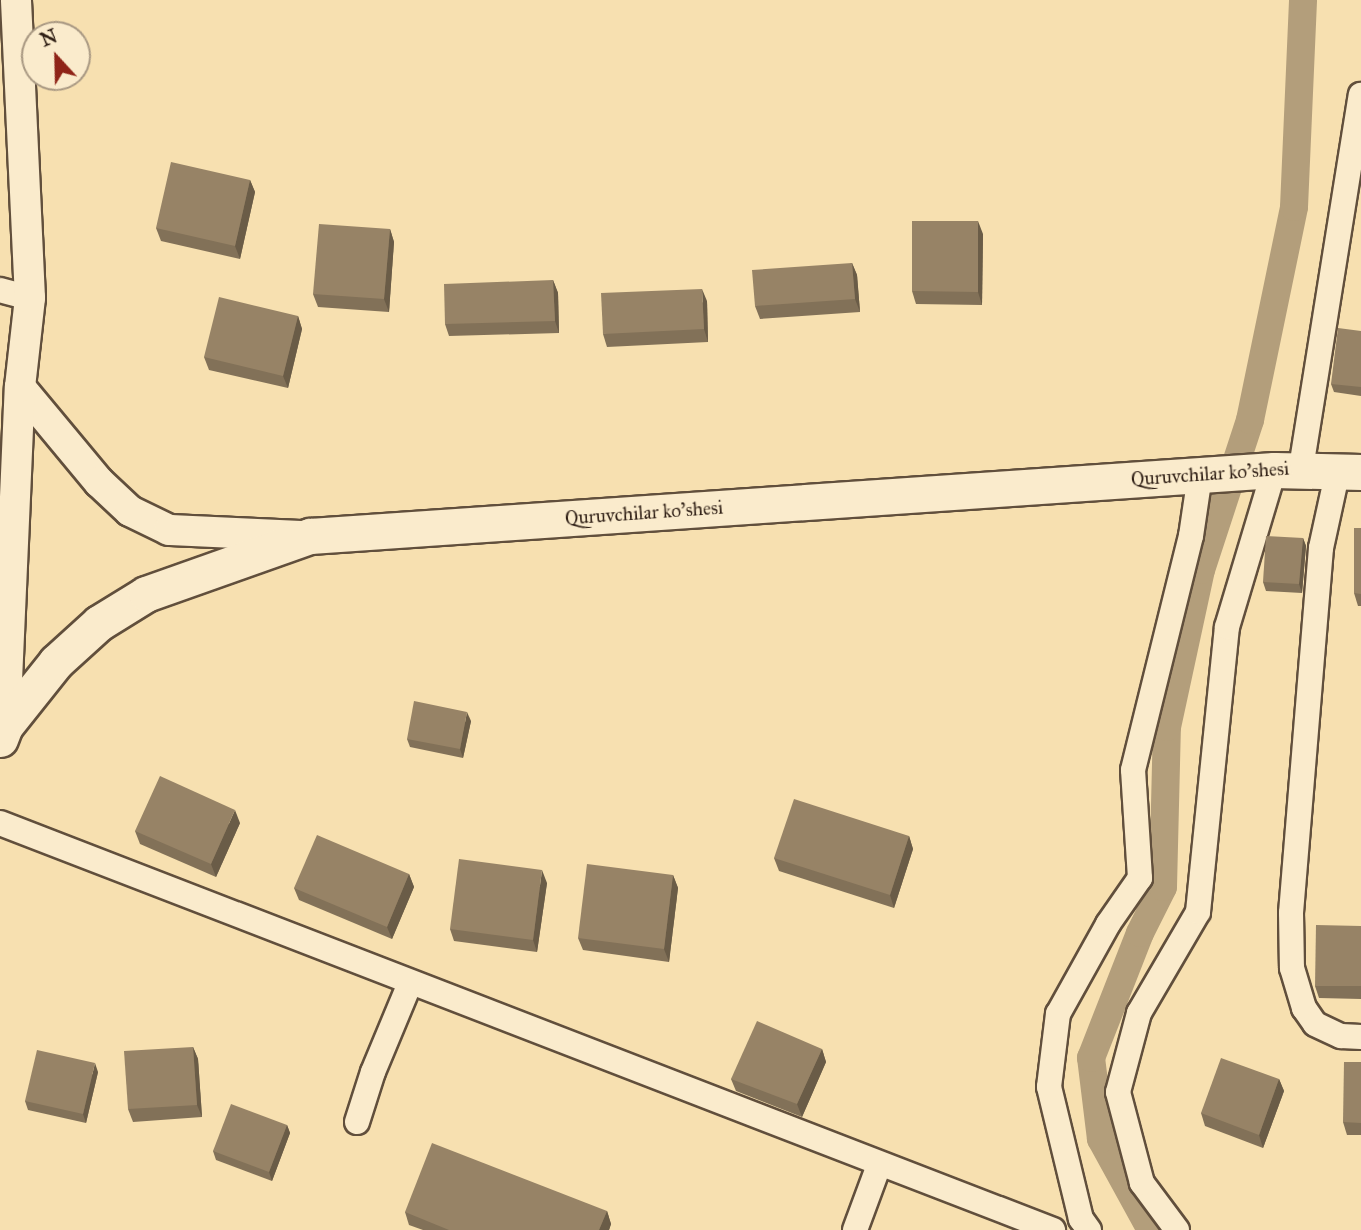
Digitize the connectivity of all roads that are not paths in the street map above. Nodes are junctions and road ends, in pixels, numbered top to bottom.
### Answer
1 (16, 0) edge
2 (1361, 95) edge
3 (0, 290) edge
4 (30, 299) junction
5 (20, 387) junction
6 (1278, 470) junction
7 (1349, 471) edge
8 (1210, 474) junction
9 (310, 536) junction
10 (2, 733) edge
11 (0, 822) edge
12 (410, 983) junction
13 (1361, 1037) edge
14 (357, 1122) dead end
15 (878, 1165) junction
16 (855, 1230) edge
17 (1053, 1230) edge
18 (1089, 1230) edge
19 (1177, 1230) edge

1 - 4 street
2 - 6 street
3 - 4 street
4 - 5 street
5 - 9 street
5 - 10 street
6 - 7 main road, Quruvchilar ko'shesi
6 - 8 main road, Quruvchilar ko'shesi
6 - 19 street
7 - 13 street
8 - 9 main road, Quruvchilar ko'shesi
8 - 18 street
9 - 10 main road, Quruvchilar ko'shesi
11 - 12 street
12 - 14 street
12 - 15 street
15 - 16 street
15 - 17 street

